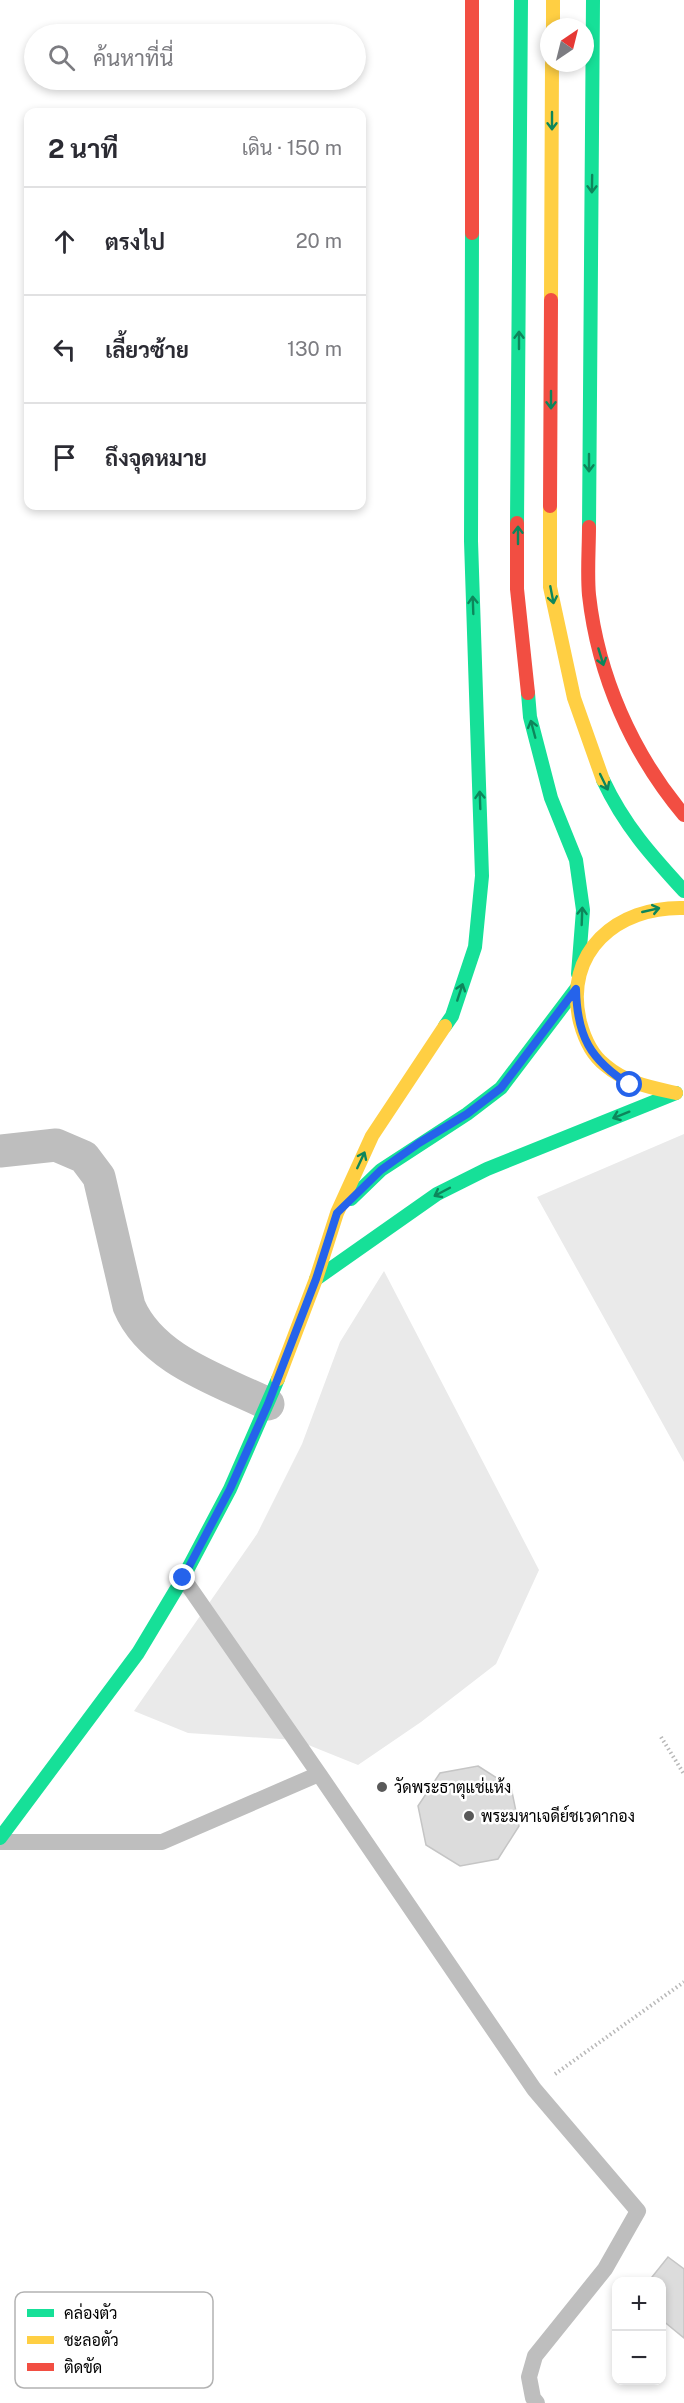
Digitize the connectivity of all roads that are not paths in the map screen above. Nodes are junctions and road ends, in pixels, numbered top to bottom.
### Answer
1 (472, 0) edge
2 (521, 0) edge
3 (553, 0) edge
4 (593, 0) edge
5 (553, 18) edge
6 (552, 72) edge
7 (684, 815) edge
8 (684, 891) edge
9 (684, 908) edge
10 (578, 974) junction
11 (576, 989) junction
12 (680, 1093) edge
13 (0, 1151) edge
14 (337, 1213) junction
15 (316, 1279) junction
16 (268, 1404) junction
17 (183, 1578) junction
18 (319, 1774) junction
19 (0, 1840) edge
20 (537, 2403) edge

14 -> 1 street
10 -> 2 street
3 - 5 street
4 -> 7 street
6 -> 8 street
10 -> 9 street
10 - 11 street
11 - 12 street
11 - 14 street
12 -> 15 street
13 - 16 street
14 - 15 street
15 - 16 street
16 - 17 street
17 - 18 lane
17 - 19 street
18 - 19 lane
18 - 20 lane

